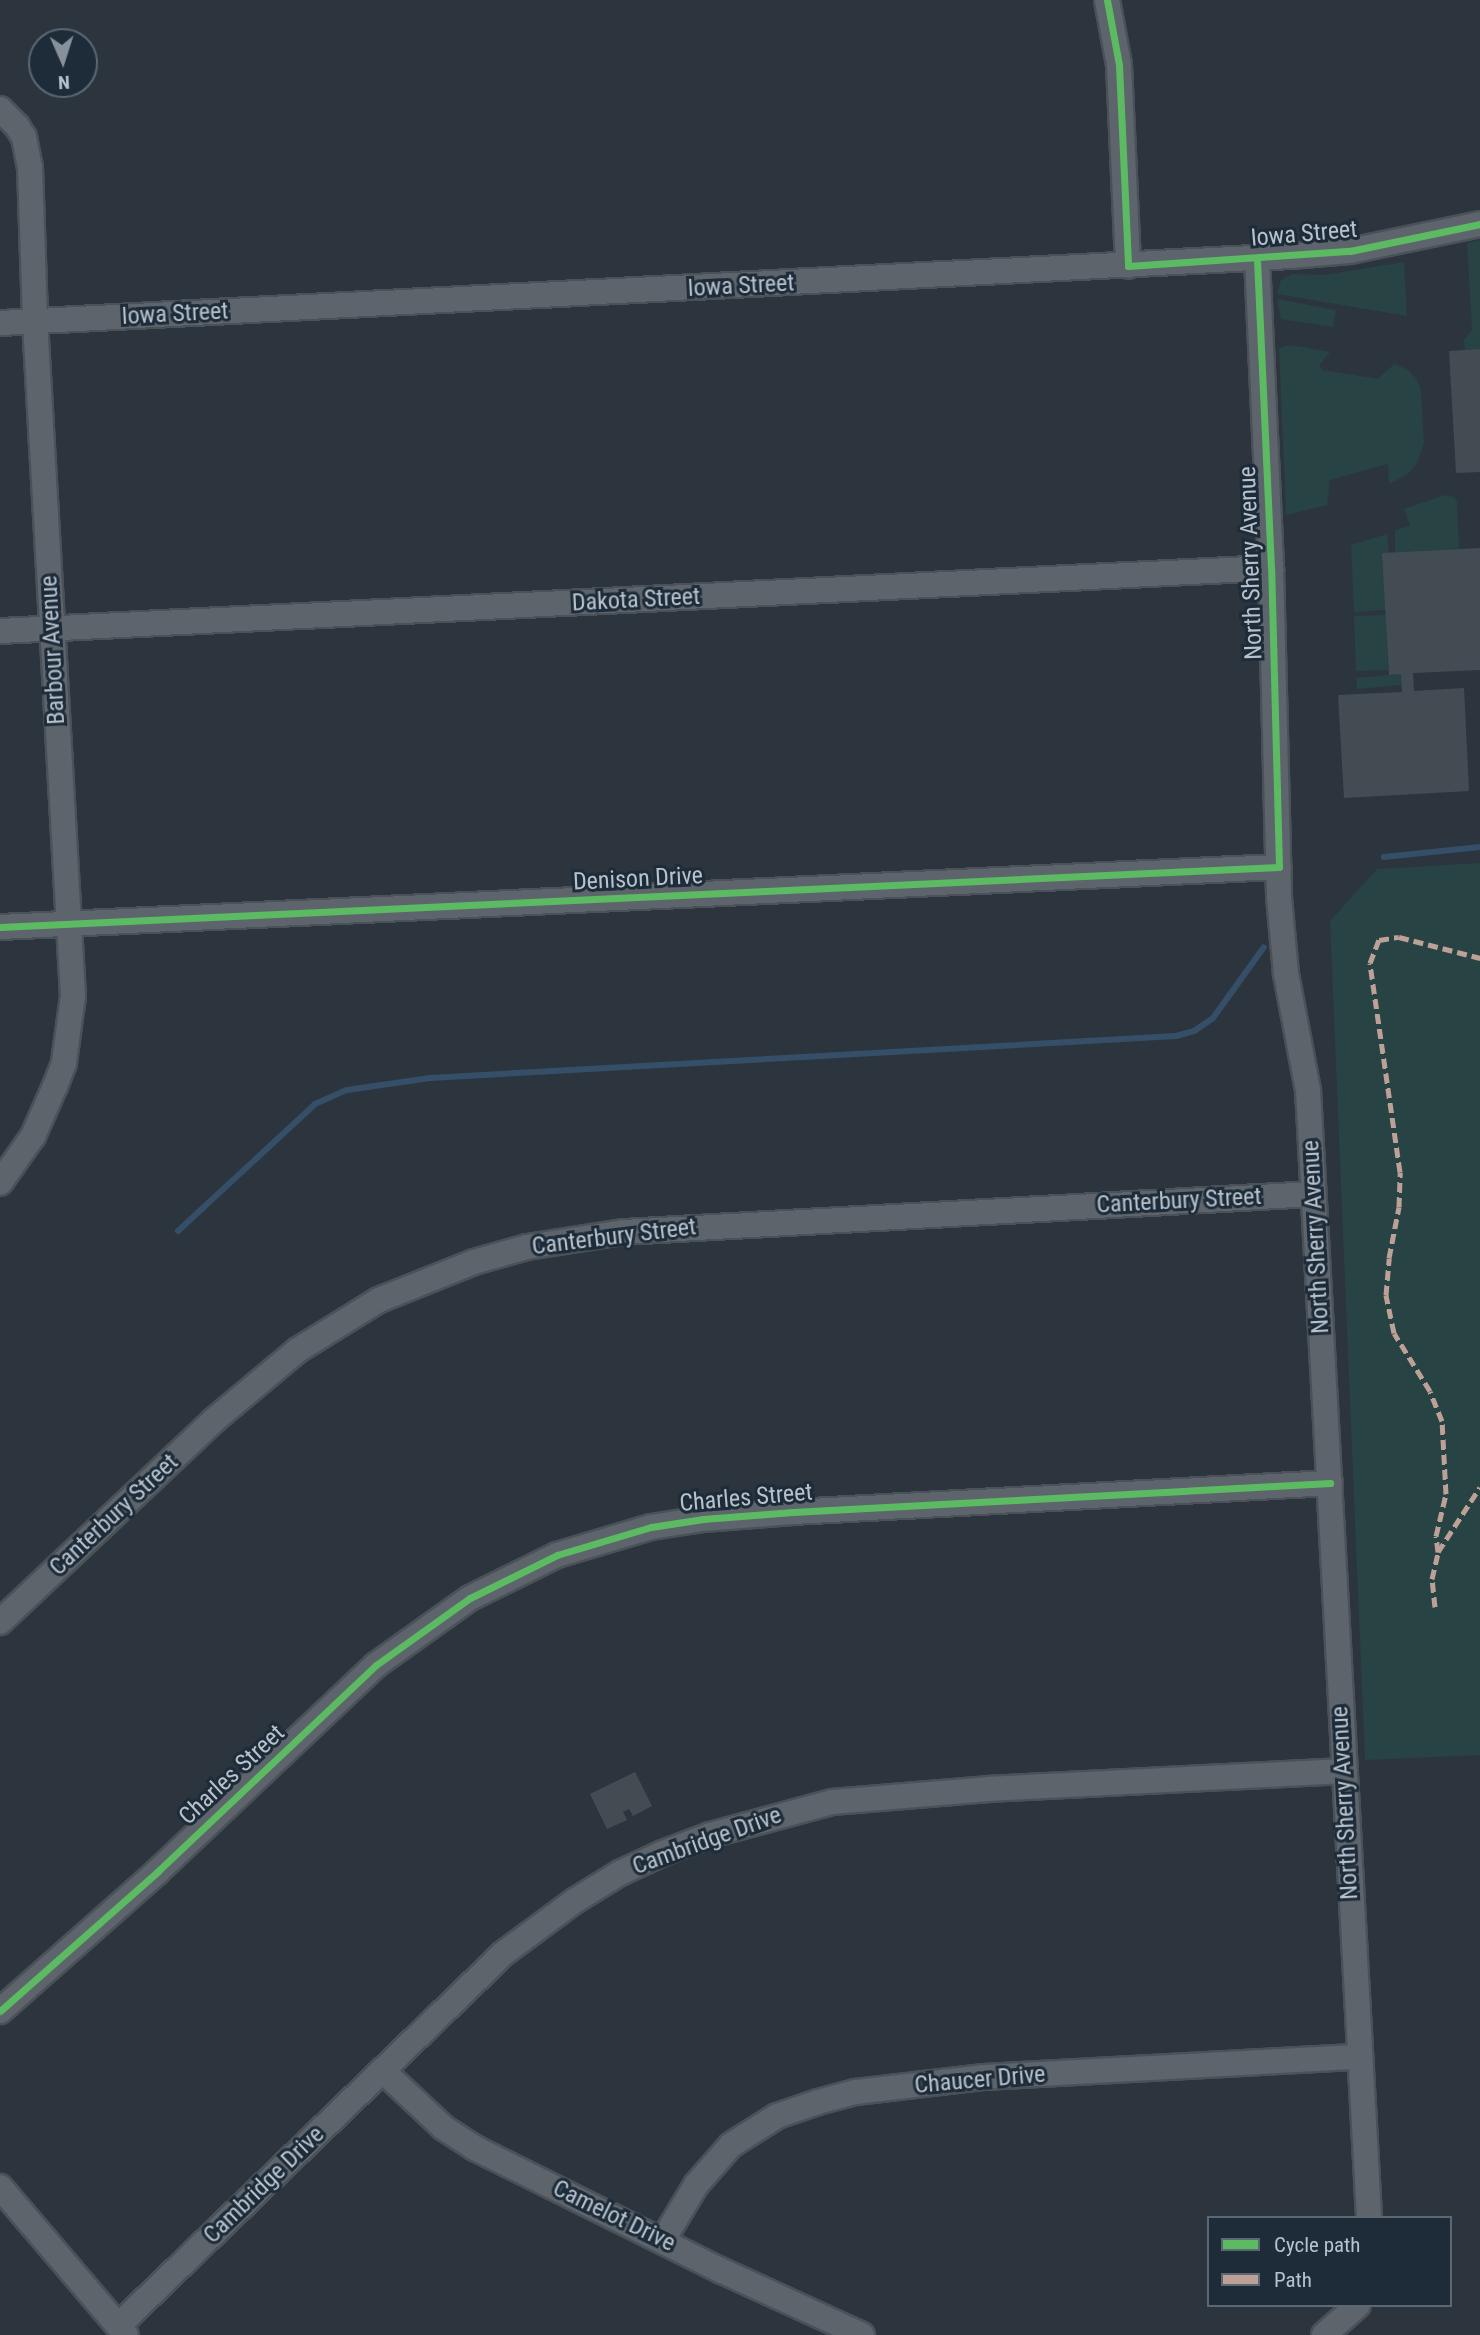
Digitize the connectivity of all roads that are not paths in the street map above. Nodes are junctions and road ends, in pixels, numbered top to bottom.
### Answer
1 (1107, 0) edge
2 (0, 109) edge
3 (1480, 225) edge
4 (1257, 258) junction
5 (1128, 266) junction
6 (35, 321) junction
7 (0, 323) edge
8 (1271, 568) junction
9 (52, 628) junction
10 (0, 631) edge
11 (1279, 867) junction
12 (68, 925) junction
13 (0, 927) edge
14 (0, 1183) edge
15 (1313, 1194) junction
16 (1330, 1483) junction
17 (0, 1622) edge
18 (1343, 1771) junction
19 (0, 2011) edge
20 (1359, 2057) junction
21 (383, 2071) junction
22 (0, 2187) edge
23 (1369, 2216) edge
24 (663, 2240) junction
25 (1355, 2307) edge
26 (122, 2330) edge
27 (863, 2335) edge
28 (1324, 2335) edge

1 - 5 street
2 - 6 street, Barbour Avenue
3 - 4 street, Iowa Street
4 - 5 street, Iowa Street
4 - 8 street, North Sherry Avenue
5 - 6 street, Iowa Street
6 - 7 street, Iowa Street
6 - 9 street, Barbour Avenue
8 - 9 street, Dakota Street
8 - 11 street, North Sherry Avenue
9 - 10 street, Dakota Street
9 - 12 street, Barbour Avenue
11 - 12 street, Denison Drive
11 - 15 street, North Sherry Avenue
12 - 13 street, Denison Drive
12 - 14 street, Barbour Avenue
15 - 16 street, North Sherry Avenue
15 - 17 street, Canterbury Street
16 - 18 street, North Sherry Avenue
16 - 19 street, Charles Street
18 - 20 street, North Sherry Avenue
18 - 21 street, Cambridge Drive
20 - 23 street, North Sherry Avenue
20 - 24 street, Chaucer Drive
21 - 24 street, Camelot Drive
21 - 26 street, Cambridge Drive
22 - 26 street
24 - 27 street, Camelot Drive
25 - 28 street

